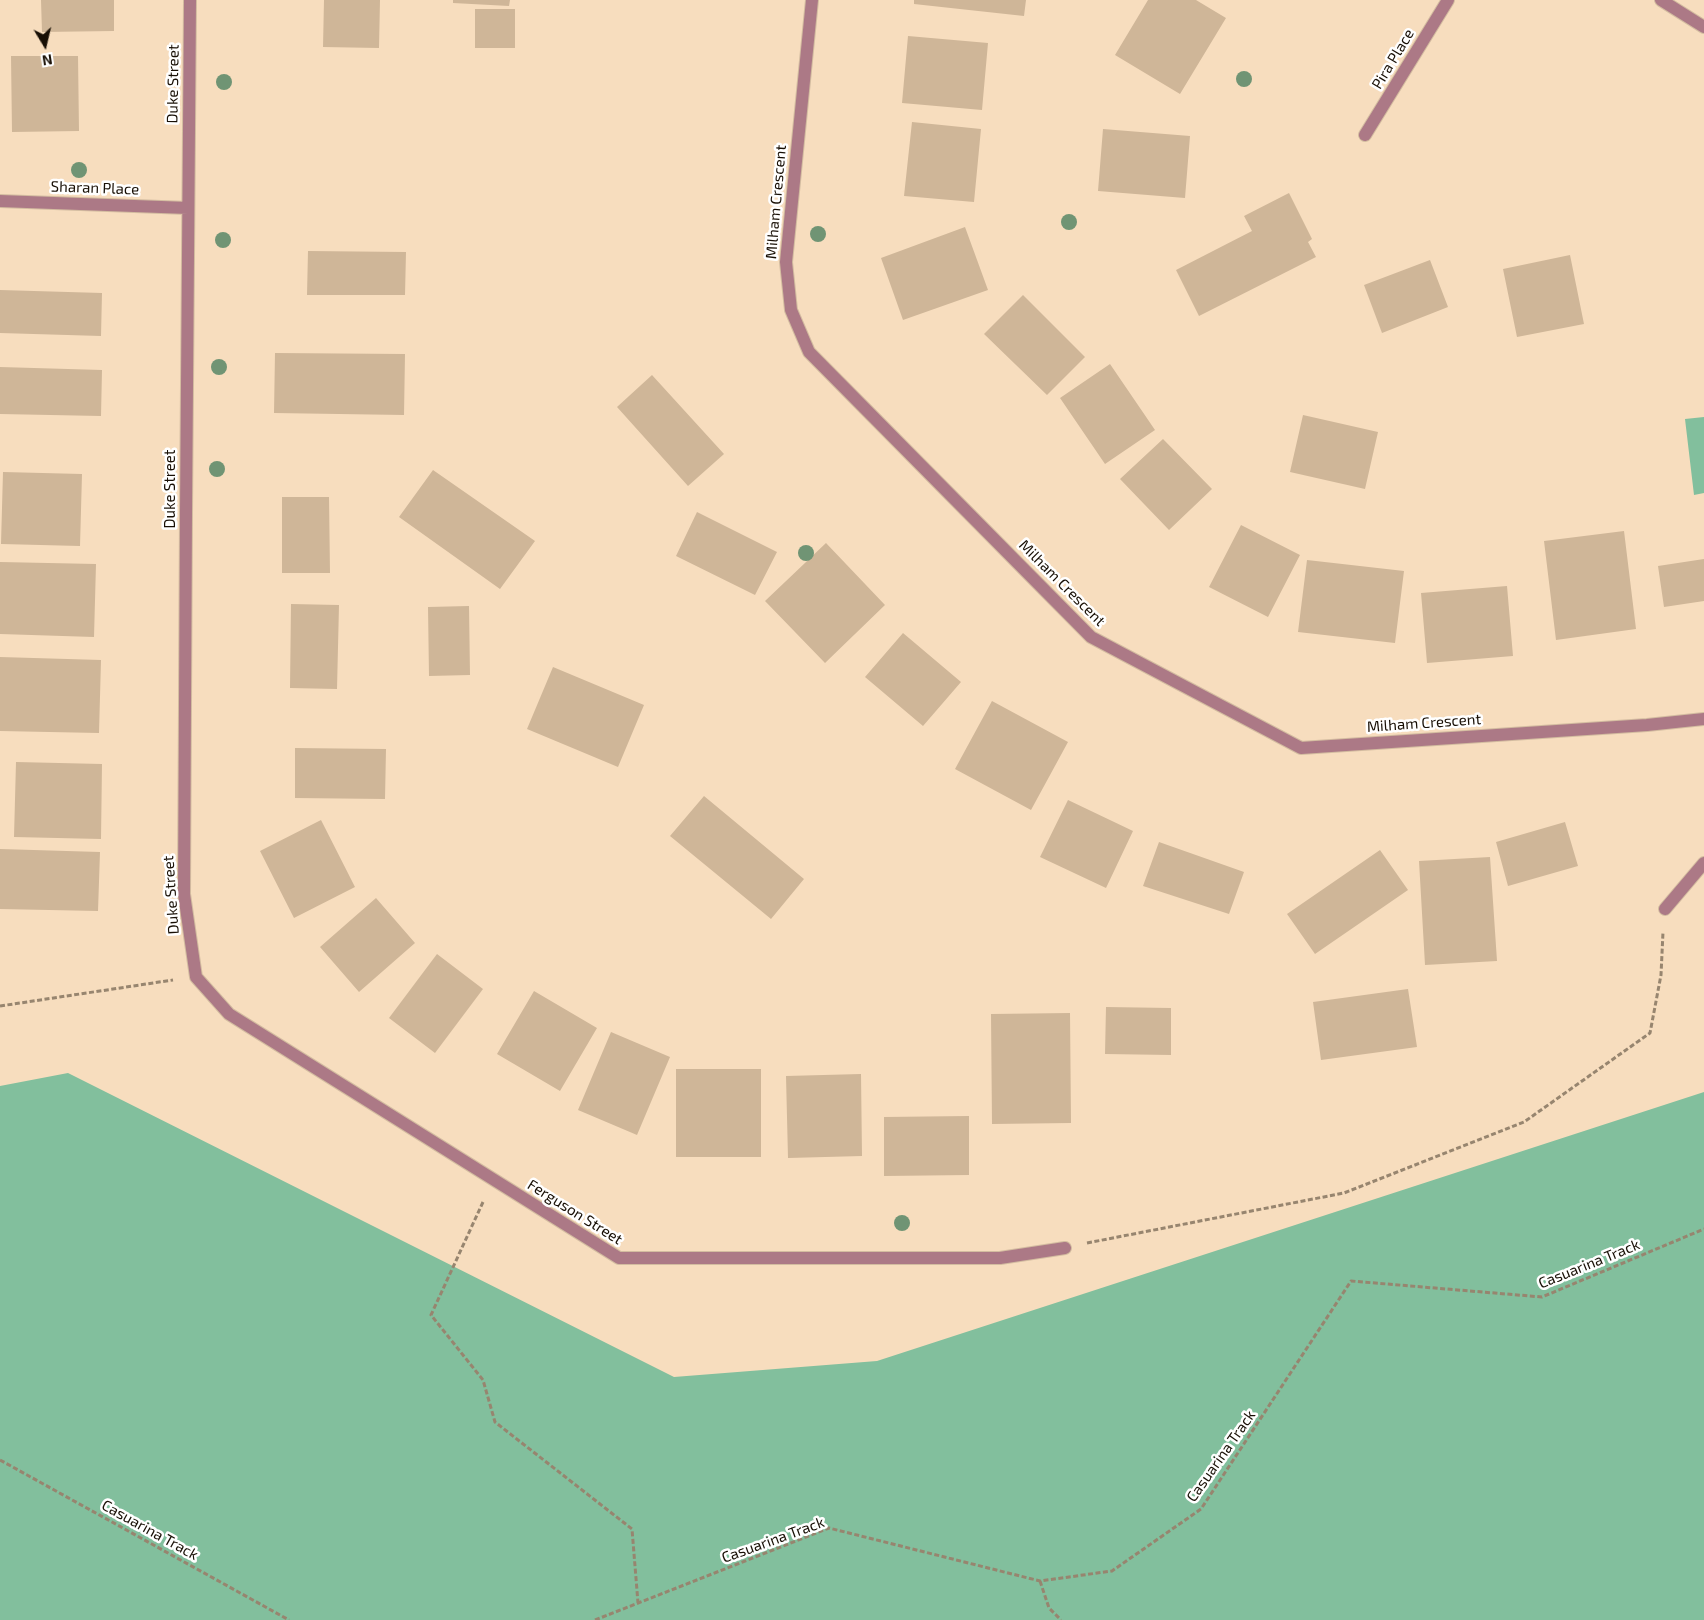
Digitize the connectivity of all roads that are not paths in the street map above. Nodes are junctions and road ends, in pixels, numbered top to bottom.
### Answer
1 (190, 0) edge
2 (812, 0) edge
3 (1448, 0) edge
4 (1661, 0) edge
5 (1704, 27) edge
6 (1365, 136) dead end
7 (0, 200) edge
8 (188, 208) junction
9 (1704, 719) edge
10 (1704, 863) edge
11 (1665, 909) road end
12 (196, 977) joint
13 (1065, 1248) road end

1 - 8 street, Duke Street
2 - 9 street, Milham Crescent
3 - 6 street, Pira Place
4 - 5 street
7 - 8 street, Sharan Place
8 - 12 street, Duke Street
10 - 11 street
12 - 13 street, Ferguson Street

